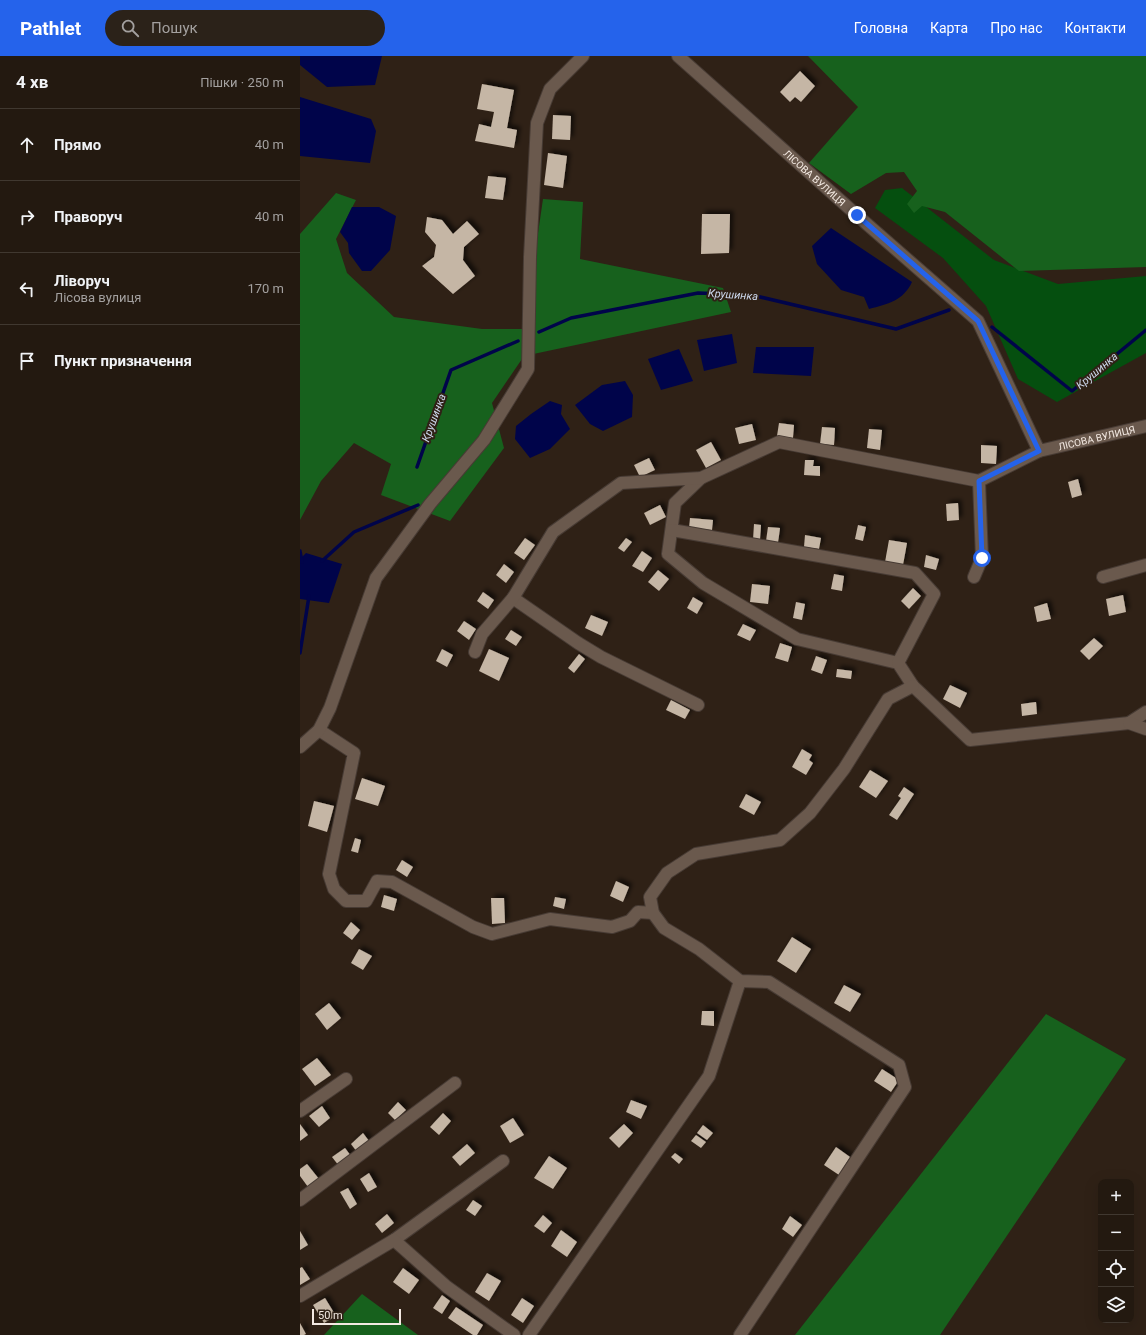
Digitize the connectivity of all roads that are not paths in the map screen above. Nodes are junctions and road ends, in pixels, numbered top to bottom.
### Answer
1 (583, 56) edge
2 (678, 56) edge
3 (1146, 426) edge
4 (1039, 451) junction
5 (701, 478) junction
6 (979, 481) junction
7 (672, 530) junction
8 (1146, 565) edge
9 (974, 577) dead end
10 (1102, 577) dead end
11 (513, 598) junction
12 (475, 652) dead end
13 (898, 663) junction
14 (913, 686) junction
15 (698, 705) dead end
16 (1146, 712) edge
17 (1129, 723) junction
18 (1146, 729) edge
19 (320, 730) junction
20 (300, 747) edge
21 (653, 913) junction
22 (740, 981) junction
23 (346, 1079) dead end
24 (455, 1083) dead end
25 (300, 1111) edge
26 (503, 1161) dead end
27 (300, 1200) edge
28 (394, 1240) junction
29 (300, 1296) edge
30 (514, 1335) edge
31 (529, 1335) edge
32 (740, 1335) edge

1 - 19 street
2 - 4 street, ЛІСОВА ВУЛИЦЯ
3 - 4 street, ЛІСОВА ВУЛИЦЯ
4 - 6 street
5 - 6 street
5 - 7 street
5 - 11 street
6 - 9 street
7 - 13 street
7 - 13 street
8 - 10 street
11 - 12 street
11 - 15 street
13 - 14 street
14 - 17 street
14 - 21 street
16 - 17 street
17 - 18 street
19 - 20 street
19 - 21 street
21 - 22 street
22 - 31 street
22 - 32 street
23 - 25 street
24 - 27 street
26 - 28 street
28 - 29 street
28 - 30 street

